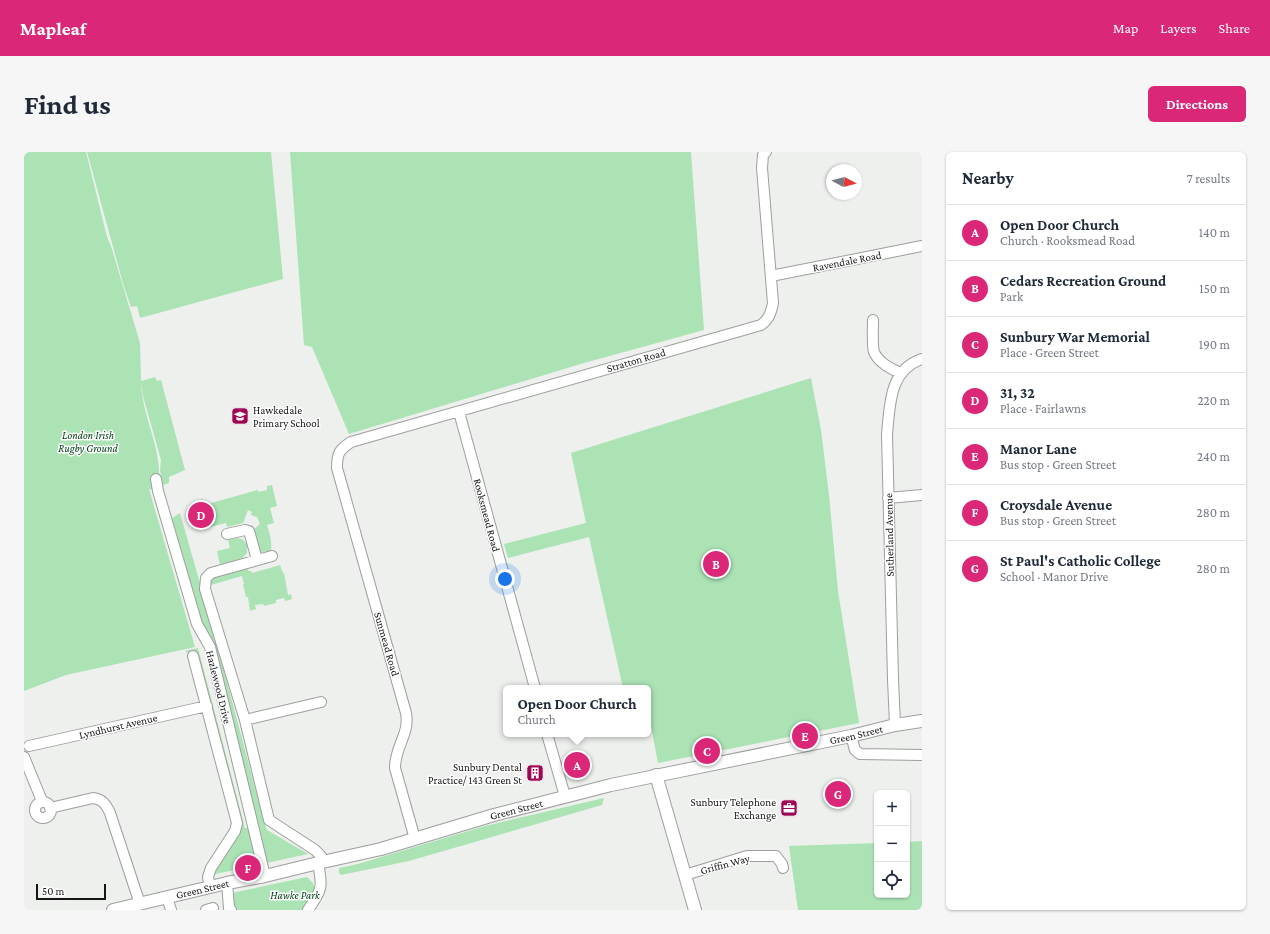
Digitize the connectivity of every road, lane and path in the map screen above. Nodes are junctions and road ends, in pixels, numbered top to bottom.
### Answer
1 (766, 152) edge
2 (922, 246) edge
3 (771, 276) junction
4 (873, 320) dead end
5 (922, 359) edge
6 (901, 373) junction
7 (458, 412) junction
8 (342, 448) joint
9 (156, 479) dead end
10 (922, 495) edge
11 (888, 498) junction
12 (227, 534) dead end
13 (272, 556) dead end
14 (257, 560) junction
15 (193, 656) dead end
16 (534, 685) edge
17 (321, 702) dead end
18 (207, 706) junction
19 (245, 720) junction
20 (922, 721) edge
21 (895, 725) junction
22 (851, 736) junction
23 (548, 737) edge
24 (25, 750) edge
25 (922, 755) edge
26 (656, 775) junction
27 (565, 796) junction
28 (415, 839) junction
29 (320, 862) junction
30 (782, 868) dead end
31 (685, 875) junction
32 (265, 876) junction
33 (227, 883) junction
34 (210, 887) junction
35 (167, 897) junction
36 (140, 904) junction
37 (113, 910) edge
38 (171, 910) edge
39 (231, 910) edge
40 (308, 910) edge
41 (695, 910) edge

1 - 3 street, Stratton Road
2 - 3 street, Ravendale Road
3 - 7 street, Stratton Road
4 - 6 street
5 - 6 street
6 - 11 street, Sutherland Avenue
7 - 8 street, Stratton Road
7 - 16 street, Rooksmead Road
8 - 28 street, Sunmead Road
9 - 32 street, Hazlewood Drive
10 - 11 street
11 - 21 street, Sutherland Avenue
12 - 14 street
13 - 14 street
14 - 19 street
15 - 18 street
17 - 19 street
18 - 24 street, Lyndhurst Avenue
18 - 34 street
19 - 29 street
20 - 21 street, Green Street
21 - 22 street, Green Street
22 - 25 street
22 - 26 street, Green Street
23 - 27 street
24 - 36 street, Lyndhurst Avenue
26 - 27 street, Green Street
26 - 31 street
27 - 28 street, Green Street
28 - 29 street, Green Street
29 - 32 street, Green Street
29 - 40 street
30 - 31 street, Griffin Way
31 - 41 street
32 - 33 street, Green Street
33 - 34 street, Green Street
33 - 39 street
34 - 35 street, Green Street
35 - 36 street, Green Street
35 - 38 street
36 - 37 street, Green Street

